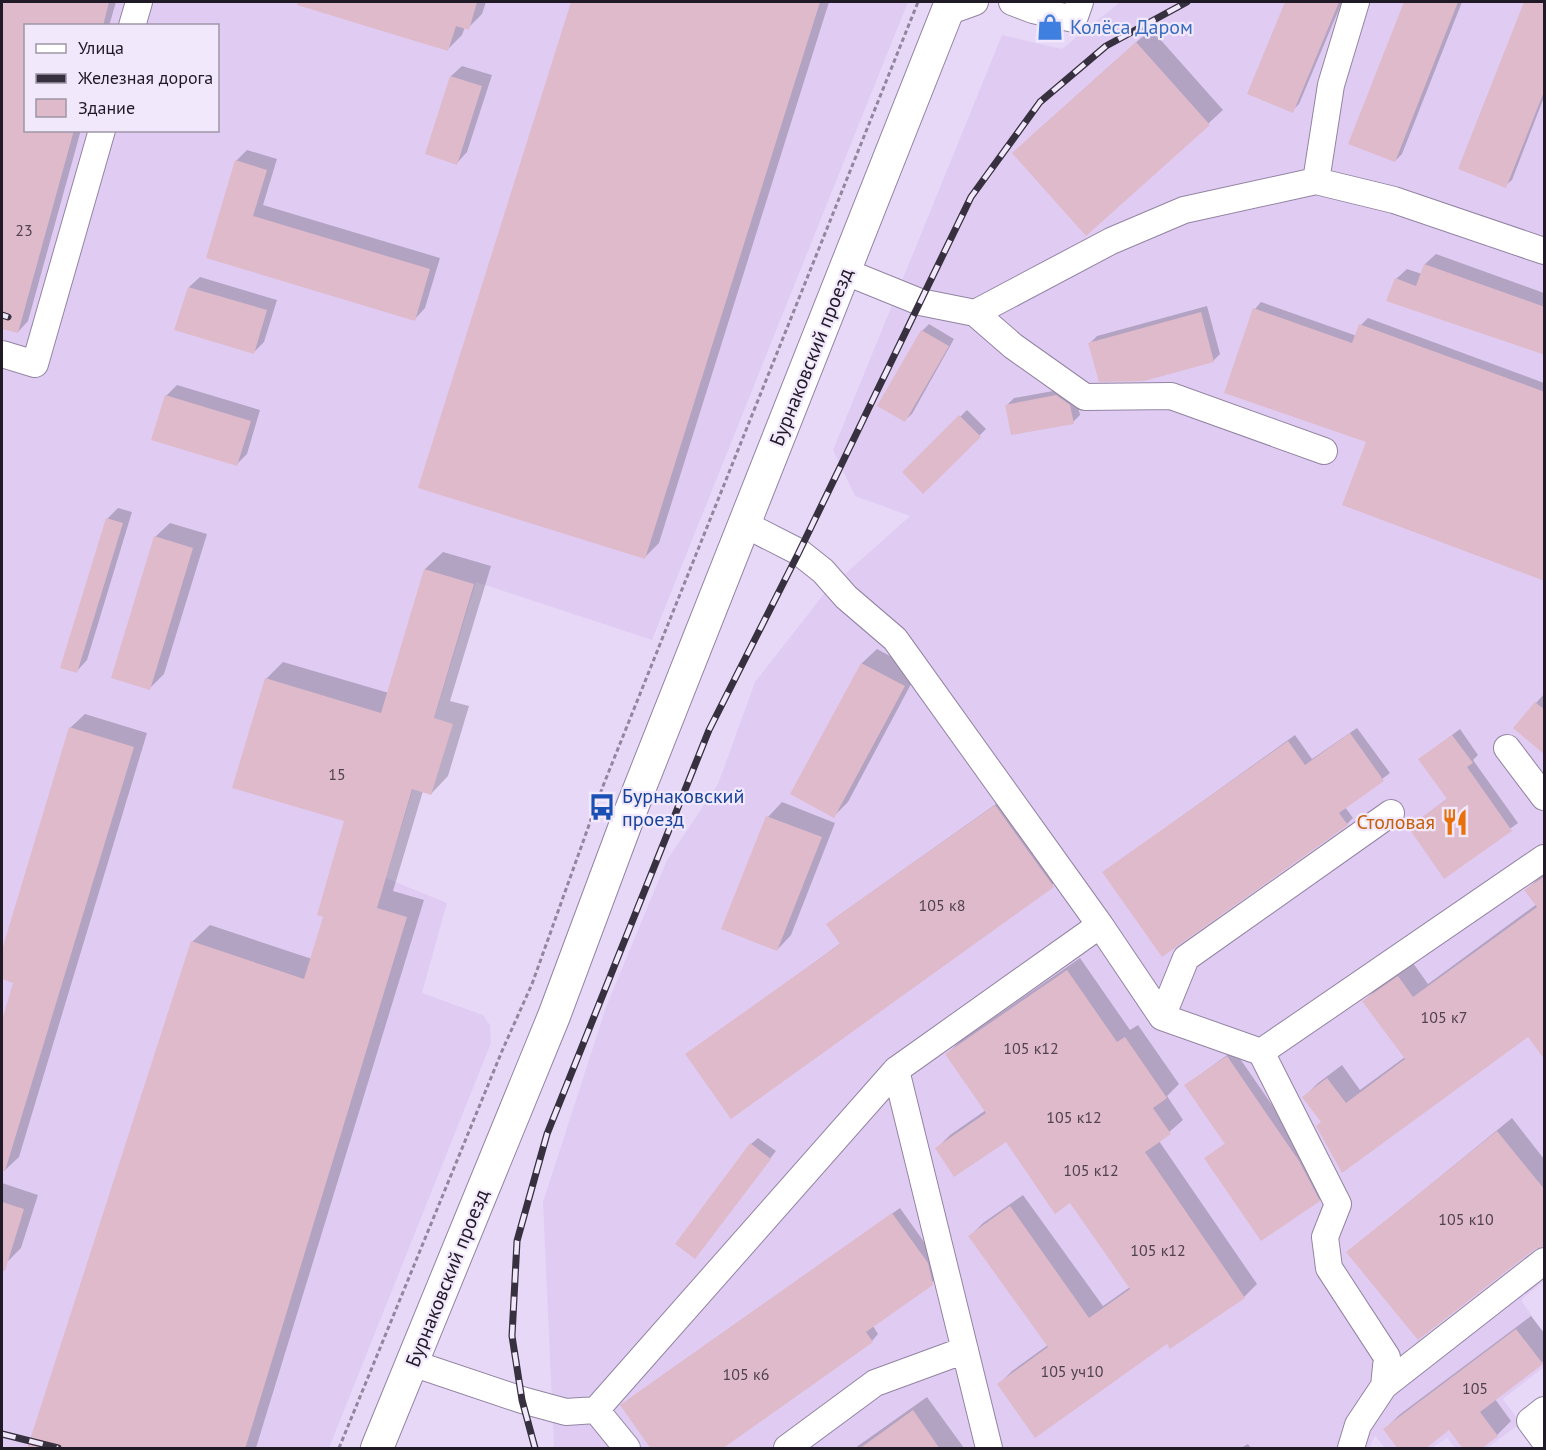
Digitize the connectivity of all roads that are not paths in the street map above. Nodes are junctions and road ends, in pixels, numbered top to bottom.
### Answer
1 (139, 2) edge
2 (1012, 2) edge
3 (1080, 2) edge
4 (1356, 2) edge
5 (958, 5) edge
6 (133, 24) edge
7 (101, 132) edge
8 (1316, 181) junction
9 (1545, 251) edge
10 (846, 272) junction
11 (975, 313) junction
12 (2, 354) edge
13 (1324, 451) dead end
14 (744, 524) junction
15 (1507, 748) dead end
16 (1545, 797) edge
17 (1391, 813) dead end
18 (1545, 858) edge
19 (1100, 925) junction
20 (1161, 1017) junction
21 (1261, 1052) junction
22 (896, 1070) junction
23 (1545, 1261) edge
24 (965, 1350) junction
25 (412, 1363) junction
26 (1384, 1386) junction
27 (596, 1410) junction
28 (1545, 1410) edge
29 (1545, 1440) edge
30 (377, 1449) edge
31 (627, 1449) edge
32 (787, 1449) edge
33 (989, 1449) edge
34 (1350, 1449) edge

1 - 6 lane
2 - 3 lane
4 - 8 lane
5 - 10 main road, Бурнаковский проезд
7 - 12 lane
8 - 9 lane
8 - 11 lane
10 - 11 lane
10 - 14 main road, Бурнаковский проезд
11 - 13 lane
14 - 19 lane
14 - 25 main road, Бурнаковский проезд
15 - 16 lane
17 - 20 lane
18 - 21 lane
19 - 20 lane
19 - 22 lane
20 - 21 lane
21 - 26 lane
22 - 24 lane
22 - 27 lane
23 - 26 lane
24 - 32 lane
24 - 33 lane
25 - 27 lane
25 - 30 main road, Бурнаковский проезд
26 - 34 lane
27 - 31 lane
28 - 29 lane

